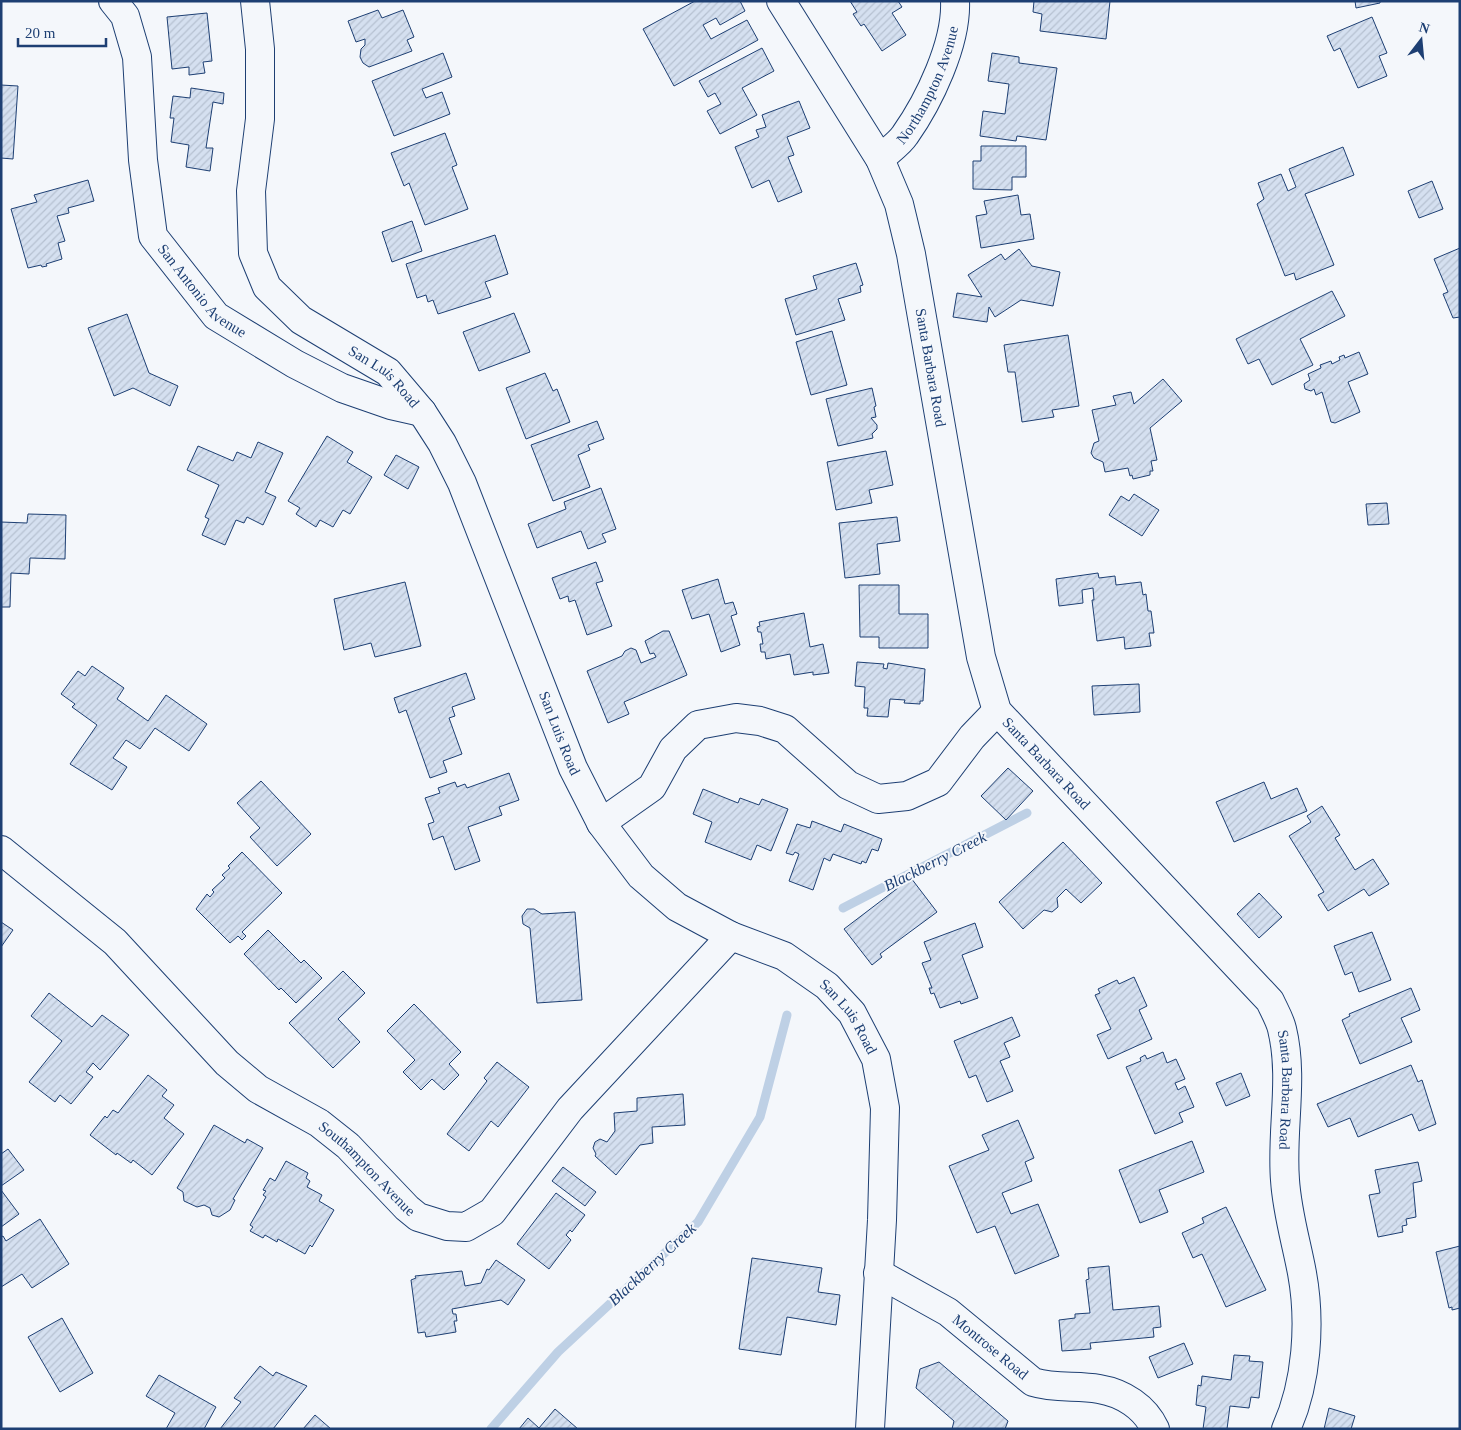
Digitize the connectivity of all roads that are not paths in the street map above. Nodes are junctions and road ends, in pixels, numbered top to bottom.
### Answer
1 (113, 1) edge
2 (254, 1) edge
3 (781, 1) edge
4 (955, 1) edge
5 (880, 159) junction
6 (422, 412) junction
7 (997, 711) junction
8 (602, 823) junction
9 (1, 850) edge
10 (731, 936) junction
11 (878, 1273) junction
12 (870, 1429) edge
13 (1154, 1429) edge
14 (1286, 1429) edge

1 - 6 street, San Antonio Avenue
2 - 6 street, San Luis Road
3 - 5 street, Santa Barbara Road
4 - 5 street, Northampton Avenue
5 - 7 street, Santa Barbara Road
6 - 8 street, San Luis Road
7 - 8 street
7 - 14 street, Santa Barbara Road
8 - 10 street, San Luis Road
9 - 10 street, Southampton Avenue
10 - 11 street, San Luis Road
11 - 12 street, San Luis Road
11 - 13 street, Montrose Road

